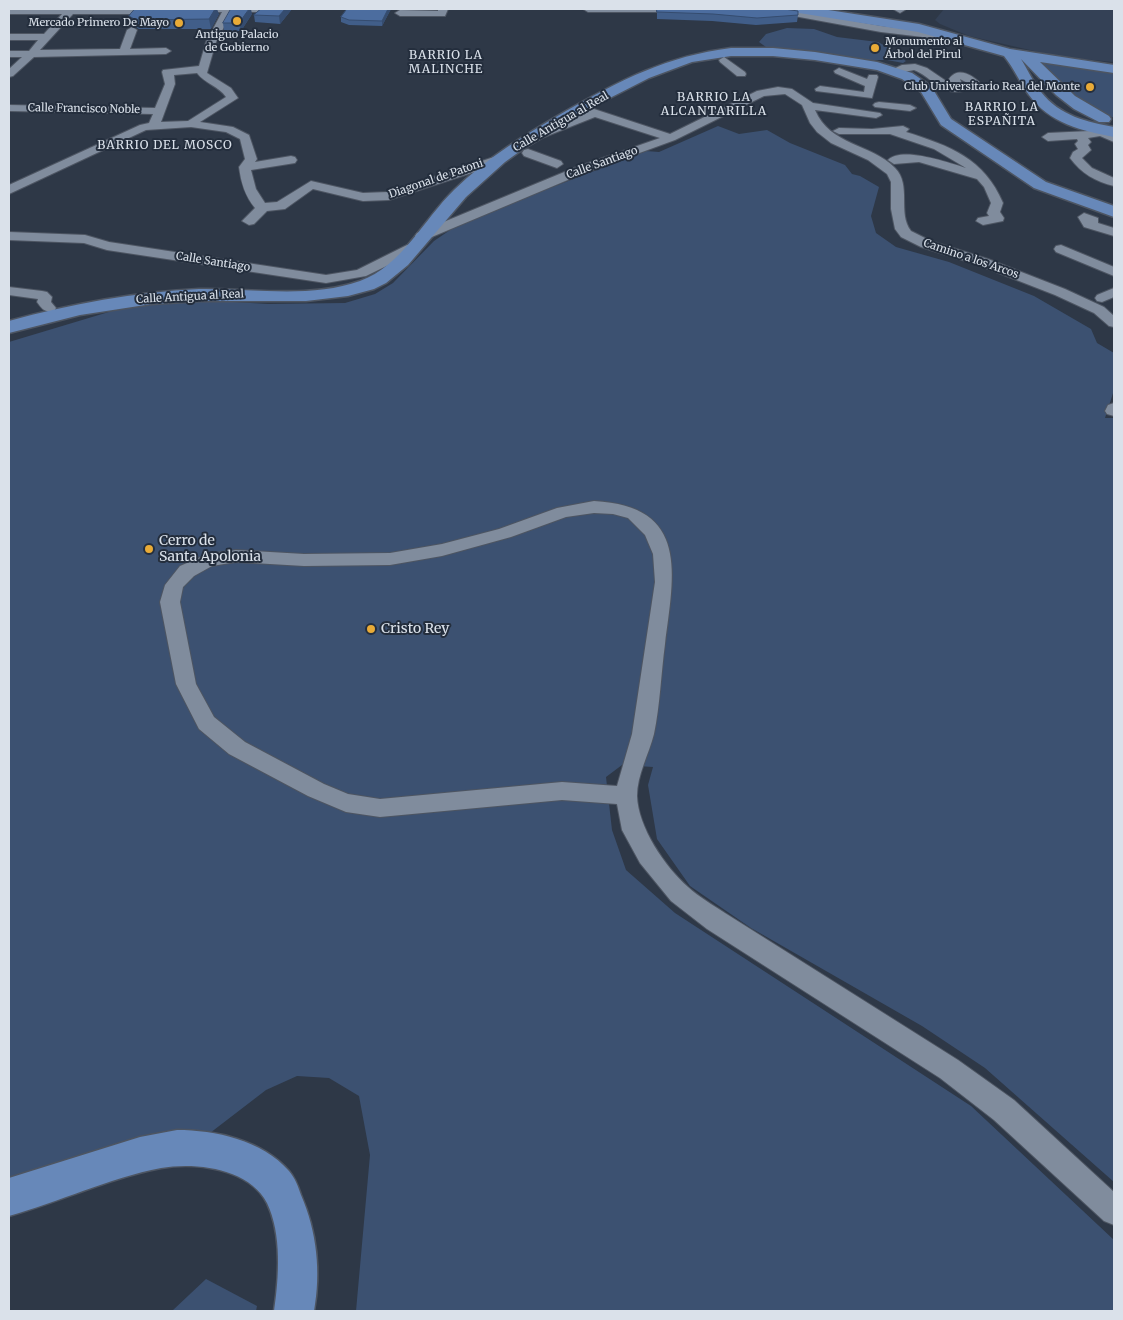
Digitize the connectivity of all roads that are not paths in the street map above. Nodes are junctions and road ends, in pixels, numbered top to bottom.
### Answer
1 (262, 9) edge
2 (444, 9) edge
3 (588, 9) edge
4 (679, 9) edge
5 (772, 9) edge
6 (800, 9) edge
7 (826, 9) edge
8 (71, 10) edge
9 (166, 10) edge
10 (228, 10) junction
11 (14, 11) edge
12 (399, 14) edge
13 (132, 30) edge
14 (9, 37) edge
15 (47, 37) junction
16 (956, 38) junction
17 (166, 51) dead end
18 (124, 52) junction
19 (1009, 53) junction
20 (9, 54) edge
21 (31, 54) junction
22 (1026, 56) junction
23 (724, 60) dead end
24 (203, 69) junction
25 (1114, 69) edge
26 (839, 71) dead end
27 (894, 71) junction
28 (9, 74) edge
29 (742, 74) dead end
30 (798, 84) dead end
31 (978, 85) dead end
32 (820, 89) dead end
33 (783, 90) junction
34 (854, 90) junction
35 (808, 106) junction
36 (878, 107) junction
37 (9, 108) edge
38 (910, 108) dead end
39 (160, 110) junction
40 (855, 112) junction
41 (1114, 123) edge
42 (191, 124) junction
43 (915, 128) dead end
44 (152, 129) junction
45 (889, 130) junction
46 (839, 131) dead end
47 (865, 133) junction
48 (1102, 133) edge
49 (1048, 137) dead end
50 (672, 138) junction
51 (612, 145) dead end
52 (526, 148) junction
53 (628, 154) junction
54 (498, 160) junction
55 (894, 160) dead end
56 (286, 161) dead end
57 (557, 164) dead end
58 (245, 168) junction
59 (955, 169) junction
60 (981, 176) junction
61 (961, 181) dead end
62 (1113, 184) edge
63 (9, 190) edge
64 (262, 207) junction
65 (1114, 212) edge
66 (1084, 217) dead end
67 (984, 220) dead end
68 (249, 221) dead end
69 (1114, 232) edge
70 (9, 236) edge
71 (417, 242) junction
72 (1114, 261) edge
73 (1114, 272) edge
74 (9, 290) edge
75 (49, 308) dead end
76 (1114, 323) edge
77 (9, 327) edge
78 (626, 796) junction
79 (9, 1197) edge
80 (1114, 1211) edge
81 (294, 1311) edge

1 - 10 street
2 - 12 street
3 - 4 street
5 - 16 street
6 - 16 main road
7 - 16 street
8 - 9 street
8 - 11 street
8 - 15 street
9 - 10 street
10 - 24 street
13 - 18 street
14 - 15 street
15 - 21 street
16 - 19 main road
17 - 18 street
18 - 21 street
19 - 22 main road
19 - 48 main road
20 - 21 street
21 - 28 street
22 - 25 main road
22 - 41 main road
23 - 29 street
24 - 39 street
24 - 42 street
26 - 34 street
27 - 31 street
27 - 52 main road, Calle Antigua al Real
27 - 65 main road, Calle Antigua al Real
30 - 33 street, Calle Santiago
32 - 34 street
33 - 35 street
33 - 50 street, Calle Santiago
34 - 40 street
35 - 40 street
35 - 76 street, Camino a los Arcos
36 - 38 street
36 - 40 street
36 - 45 street
37 - 39 street, Calle Francisco Noble
39 - 44 street
40 - 47 street
42 - 44 street
42 - 58 street
43 - 45 street
44 - 63 street
45 - 47 street
45 - 60 street
46 - 47 street
48 - 49 street
48 - 62 street
50 - 52 street
50 - 53 street, Calle Santiago
51 - 53 street
52 - 54 main road, Calle Antigua al Real
52 - 57 street
53 - 71 street, Calle Santiago
54 - 64 street, Diagonal de Patoni
54 - 71 main road, Calle Antigua al Real
55 - 59 street
56 - 58 street
58 - 64 street
59 - 60 street
59 - 61 street
60 - 67 street
64 - 68 street
66 - 69 street
70 - 71 street, Calle Santiago
71 - 77 main road, Calle Antigua al Real
72 - 73 street
74 - 75 street
78 - 78 street
78 - 80 street
79 - 81 main road

